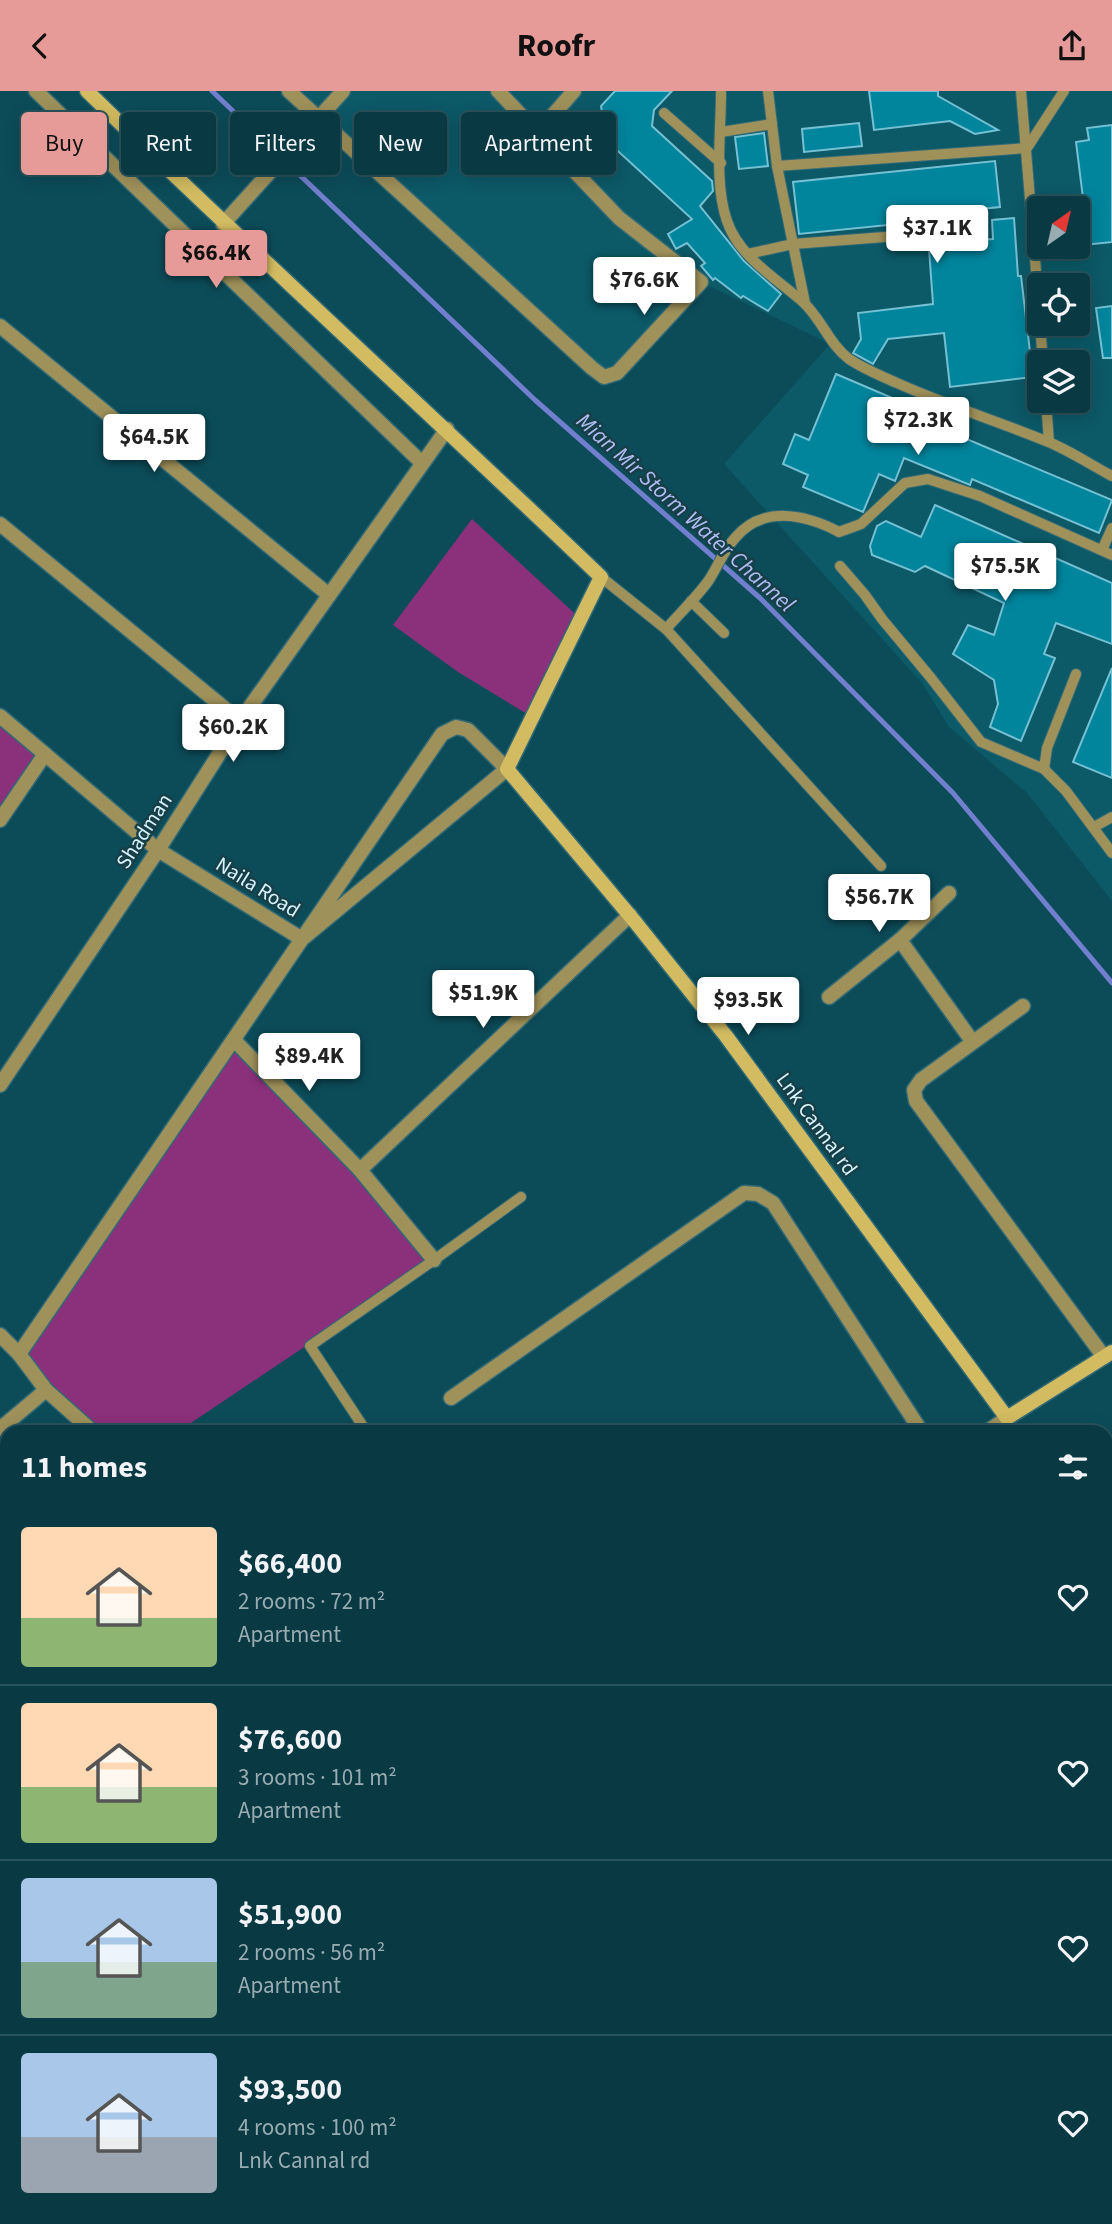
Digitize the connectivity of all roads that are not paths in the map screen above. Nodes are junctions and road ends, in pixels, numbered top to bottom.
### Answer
1 (36, 91) edge
2 (87, 91) edge
3 (289, 91) edge
4 (343, 91) edge
5 (498, 91) edge
6 (574, 91) edge
7 (768, 91) edge
8 (1021, 91) edge
9 (1063, 91) edge
10 (721, 93) dead end
11 (311, 112) edge
12 (324, 112) edge
13 (518, 112) edge
14 (556, 112) edge
15 (664, 113) dead end
16 (772, 124) junction
17 (721, 132) junction
18 (340, 139) edge
19 (1027, 148) junction
20 (720, 163) junction
21 (776, 166) junction
22 (267, 175) edge
23 (578, 175) edge
24 (223, 224) junction
25 (911, 235) dead end
26 (793, 244) junction
27 (748, 254) junction
28 (1037, 273) edge
29 (805, 303) junction
30 (0, 326) edge
31 (1047, 413) edge
32 (447, 429) junction
33 (1049, 442) junction
34 (422, 463) junction
35 (1112, 477) edge
36 (0, 524) edge
37 (1112, 528) edge
38 (1102, 550) junction
39 (1112, 555) edge
40 (840, 566) dead end
41 (601, 577) junction
42 (329, 595) junction
43 (691, 601) junction
44 (666, 629) junction
45 (724, 633) dead end
46 (1076, 674) dead end
47 (0, 716) edge
48 (240, 721) junction
49 (45, 754) junction
50 (507, 769) junction
51 (1044, 769) junction
52 (1112, 817) edge
53 (0, 820) edge
54 (1094, 827) junction
55 (158, 850) junction
56 (1112, 853) edge
57 (881, 866) dead end
58 (949, 893) dead end
59 (630, 915) junction
60 (302, 939) junction
61 (900, 940) junction
62 (829, 997) dead end
63 (1023, 1006) dead end
64 (234, 1039) junction
65 (972, 1041) junction
66 (0, 1085) edge
67 (360, 1170) junction
68 (520, 1197) dead end
69 (434, 1260) junction
70 (0, 1335) edge
71 (19, 1353) junction
72 (1108, 1355) edge
73 (46, 1390) junction
74 (451, 1398) dead end
75 (1007, 1418) junction
76 (5, 1425) edge
77 (85, 1425) edge
78 (362, 1425) edge
79 (917, 1425) edge
80 (997, 1425) edge

1 - 34 street
2 - 24 street
3 - 11 street
4 - 12 street
5 - 13 street
6 - 14 street
7 - 16 lane
8 - 19 lane
9 - 19 lane
10 - 17 lane
15 - 20 lane
16 - 17 lane
16 - 21 lane
17 - 20 lane
18 - 23 street
19 - 21 lane
19 - 28 lane
20 - 27 lane
21 - 26 lane
22 - 24 street
24 - 32 street
25 - 26 lane
26 - 27 lane
26 - 29 lane
27 - 29 lane
29 - 33 lane
30 - 42 street
31 - 33 lane
32 - 34 street, Shadman
32 - 41 street
33 - 35 lane
34 - 42 street, Shadman
36 - 48 street
37 - 38 lane
38 - 39 lane
38 - 43 lane
40 - 51 lane
41 - 44 lane
41 - 50 street
42 - 48 street, Shadman
43 - 44 lane
43 - 45 lane
44 - 57 lane
46 - 51 lane
47 - 49 street, Naila Road
48 - 55 street, Shadman
49 - 53 street
49 - 55 street, Naila Road
50 - 59 street, Lnk Cannal rd
50 - 60 street
50 - 60 street, Naila Road
51 - 54 lane
52 - 54 lane
54 - 56 lane
55 - 60 street, Naila Road
55 - 66 street, Shadman
58 - 61 street
59 - 67 street
59 - 75 street, Lnk Cannal rd
60 - 64 street
61 - 62 street
61 - 65 street
63 - 65 street
64 - 67 street
64 - 71 street
65 - 72 street
67 - 69 street
68 - 69 lane
69 - 78 lane
70 - 71 street
71 - 73 street
72 - 75 street
73 - 76 street
73 - 77 street
74 - 79 street
75 - 80 street

